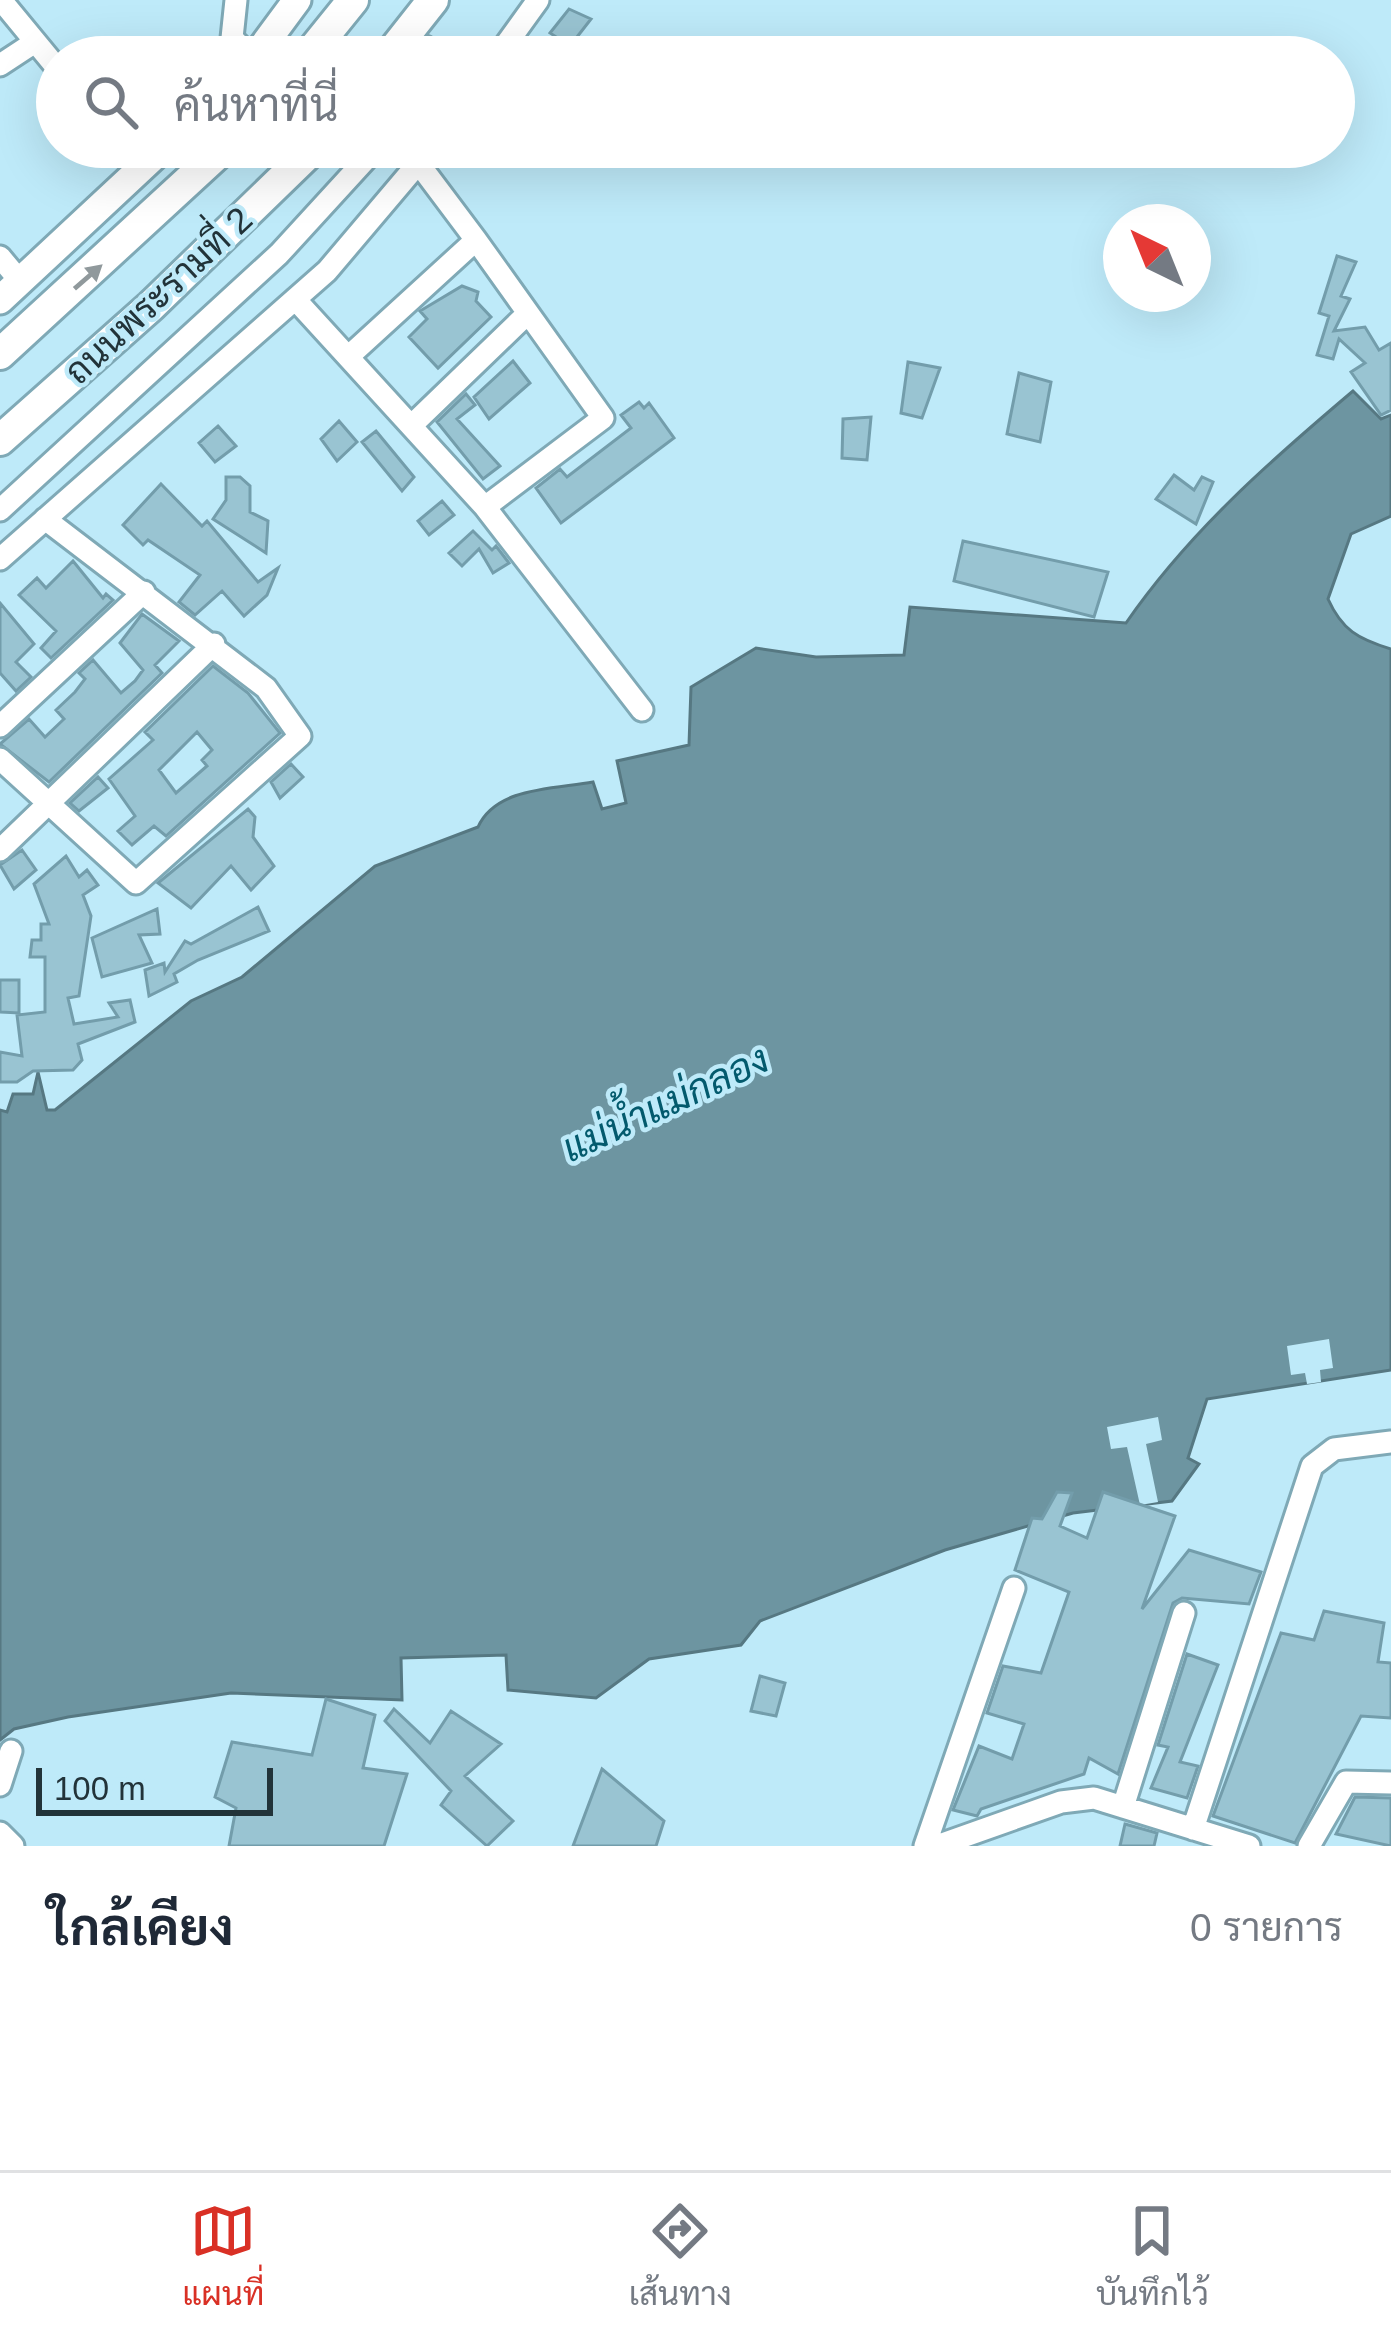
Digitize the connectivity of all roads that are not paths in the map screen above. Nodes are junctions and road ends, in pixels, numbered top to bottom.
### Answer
1 (1, 0) edge
2 (236, 0) edge
3 (297, 0) edge
4 (353, 0) edge
5 (433, 0) edge
6 (538, 0) edge
7 (232, 36) edge
8 (269, 36) edge
9 (324, 36) edge
10 (405, 36) edge
11 (512, 36) edge
12 (34, 42) junction
13 (36, 44) edge
14 (0, 65) edge
15 (124, 168) edge
16 (202, 168) edge
17 (292, 168) edge
18 (358, 168) edge
19 (415, 168) edge
20 (432, 168) edge
21 (476, 240) junction
22 (0, 257) edge
23 (10, 291) edge
24 (295, 299) junction
25 (525, 316) junction
26 (0, 354) edge
27 (348, 357) junction
28 (411, 426) junction
29 (0, 440) edge
30 (485, 507) junction
31 (0, 510) edge
32 (45, 519) junction
33 (0, 559) edge
34 (144, 592) junction
35 (214, 644) junction
36 (642, 710) dead end
37 (0, 726) edge
38 (0, 759) edge
39 (46, 805) junction
40 (0, 850) edge
41 (1391, 1442) edge
42 (1014, 1588) dead end
43 (1184, 1613) dead end
44 (10, 1751) dead end
45 (1391, 1783) edge
46 (0, 1786) edge
47 (1123, 1807) junction
48 (1193, 1829) junction
49 (0, 1833) edge
50 (13, 1846) edge
51 (925, 1846) edge
52 (937, 1846) edge
53 (1250, 1846) edge
54 (1309, 1846) edge

1 - 12 street
2 - 7 street
3 - 8 main road
4 - 9 highway
5 - 10 highway
6 - 11 street
12 - 13 street
12 - 14 street
15 - 23 main road
26 -> 16 highway, ถนนพระรามที่ 2
17 - 29 highway, ถนนพระรามที่ 2
18 - 31 street
19 - 24 street
20 - 21 street
21 - 25 street
21 - 27 street
22 - 23 street
24 - 27 street
24 - 32 street
25 - 28 street
25 - 30 street
27 - 28 street
28 - 30 street
30 - 36 street
32 - 33 street
32 - 34 street
34 - 35 street
34 - 37 street
35 - 39 street
35 - 39 street
38 - 39 street
39 - 40 street
41 - 48 street
42 - 51 street
43 - 47 street
44 - 46 street
45 - 54 street
47 - 48 street
47 - 52 street
48 - 53 street
49 - 50 street

